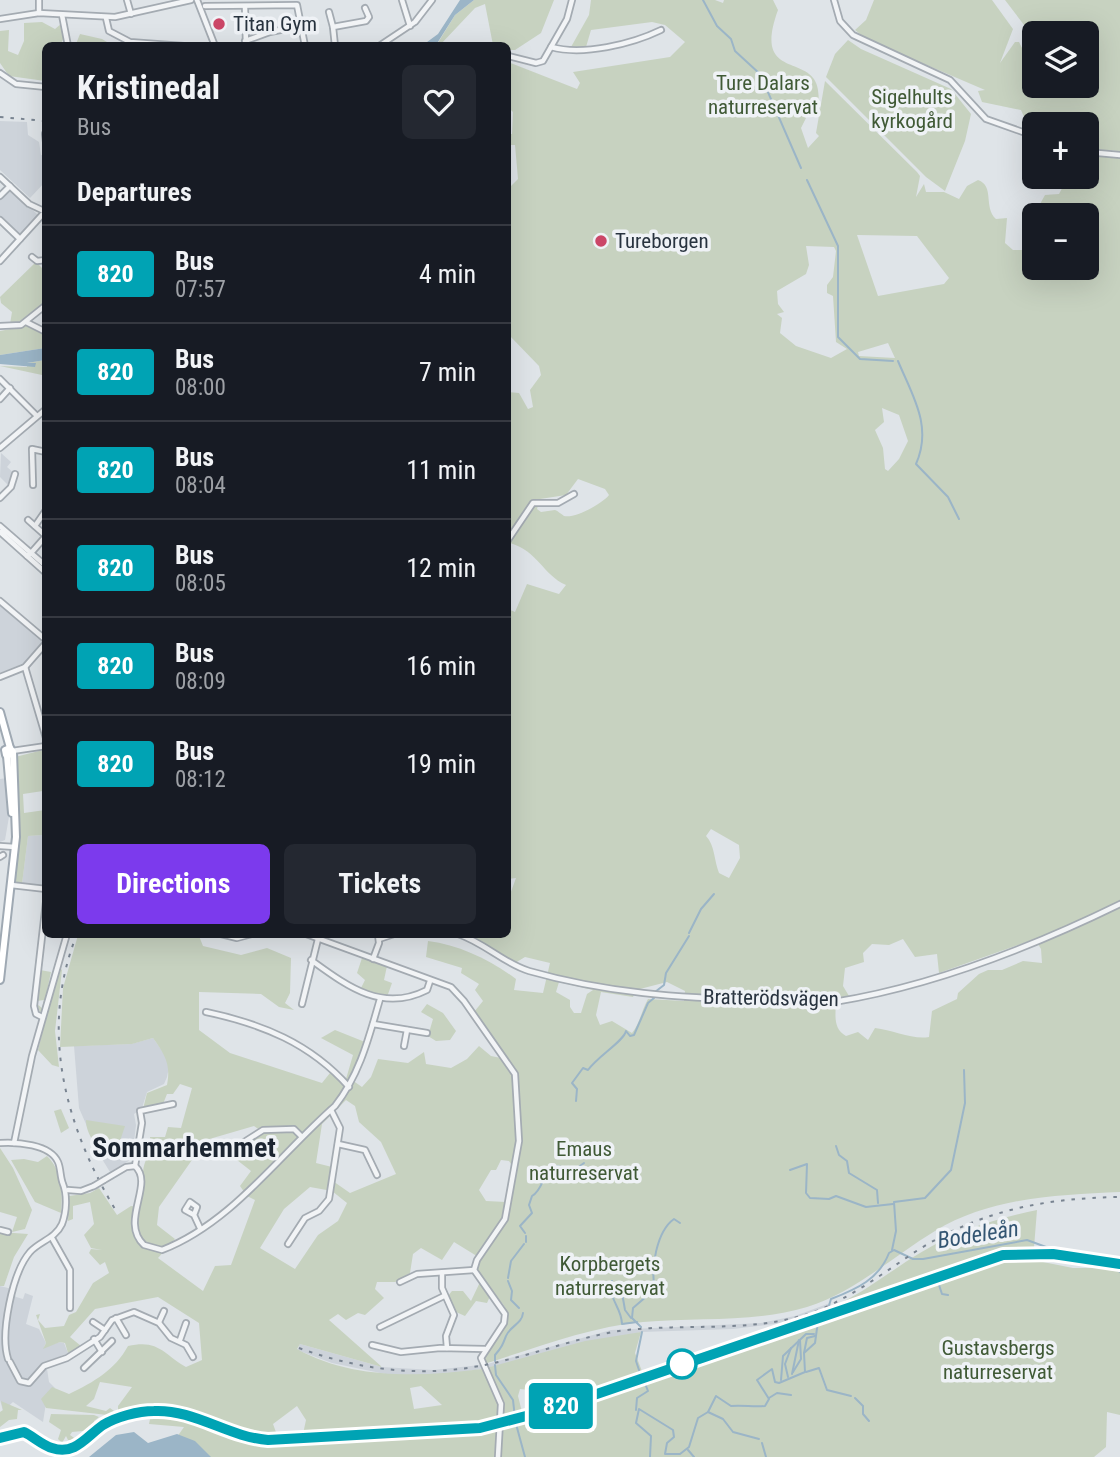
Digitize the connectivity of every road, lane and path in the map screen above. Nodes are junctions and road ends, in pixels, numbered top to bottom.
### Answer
1 (39, 0) edge
2 (127, 0) edge
3 (191, 0) edge
4 (197, 0) edge
5 (401, 0) edge
6 (432, 0) edge
7 (572, 0) edge
8 (834, 0) edge
9 (205, 6) dead end
10 (245, 7) junction
11 (365, 8) dead end
12 (329, 12) dead end
13 (39, 13) junction
14 (131, 13) junction
15 (62, 15) junction
16 (106, 18) junction
17 (0, 19) edge
18 (302, 26) junction
19 (410, 26) junction
20 (333, 27) junction
21 (661, 30) dead end
22 (67, 42) edge
23 (137, 42) edge
24 (214, 42) edge
25 (246, 42) edge
26 (248, 42) edge
27 (304, 42) edge
28 (335, 42) edge
29 (385, 42) edge
30 (551, 47) junction
31 (511, 57) edge
32 (0, 73) edge
33 (42, 87) edge
34 (1022, 132) edge
35 (1099, 153) edge
36 (1120, 155) edge
37 (0, 177) edge
38 (10, 186) junction
39 (0, 196) edge
40 (42, 211) edge
41 (42, 214) edge
42 (0, 220) edge
43 (20, 239) junction
44 (32, 257) dead end
45 (42, 260) edge
46 (0, 261) edge
47 (42, 308) edge
48 (26, 322) junction
49 (0, 327) edge
50 (42, 330) edge
51 (0, 379) edge
52 (10, 388) junction
53 (0, 399) edge
54 (42, 411) edge
55 (36, 415) junction
56 (0, 449) edge
57 (42, 451) edge
58 (15, 474) dead end
59 (33, 485) dead end
60 (574, 494) dead end
61 (0, 498) edge
62 (42, 515) edge
63 (28, 520) dead end
64 (0, 526) edge
65 (34, 526) junction
66 (0, 532) edge
67 (42, 533) edge
68 (511, 536) edge
69 (42, 540) edge
70 (29, 555) junction
71 (42, 563) edge
72 (42, 569) edge
73 (0, 601) edge
74 (42, 638) edge
75 (42, 647) edge
76 (25, 667) junction
77 (0, 677) edge
78 (0, 712) edge
79 (0, 724) edge
80 (42, 724) edge
81 (42, 747) edge
82 (9, 752) junction
83 (0, 846) edge
84 (13, 847) junction
85 (10, 885) junction
86 (42, 889) edge
87 (1120, 904) edge
88 (42, 937) edge
89 (66, 938) edge
90 (379, 938) edge
91 (468, 938) edge
92 (318, 939) joint
93 (0, 945) edge
94 (373, 959) junction
95 (311, 960) junction
96 (0, 980) edge
97 (430, 981) junction
98 (380, 999) junction
99 (302, 1004) dead end
100 (206, 1012) dead end
101 (42, 1017) junction
102 (373, 1024) junction
103 (407, 1030) junction
104 (427, 1033) dead end
105 (404, 1046) dead end
106 (349, 1087) junction
107 (173, 1104) dead end
108 (331, 1110) junction
109 (301, 1136) junction
110 (0, 1143) edge
111 (14, 1143) junction
112 (338, 1144) junction
113 (230, 1151) dead end
114 (135, 1166) junction
115 (377, 1175) dead end
116 (68, 1190) junction
117 (194, 1215) dead end
118 (200, 1228) junction
119 (0, 1230) edge
120 (8, 1232) dead end
121 (52, 1238) junction
122 (288, 1244) dead end
123 (1120, 1264) edge
124 (474, 1270) junction
125 (442, 1273) junction
126 (400, 1282) dead end
127 (444, 1296) junction
128 (70, 1308) dead end
129 (164, 1311) dead end
130 (116, 1318) junction
131 (93, 1322) dead end
132 (159, 1322) junction
133 (186, 1323) dead end
134 (380, 1327) dead end
135 (105, 1330) junction
136 (126, 1335) dead end
137 (94, 1339) junction
138 (112, 1340) dead end
139 (180, 1340) junction
140 (372, 1345) dead end
141 (447, 1348) junction
142 (485, 1349) junction
143 (102, 1352) junction
144 (193, 1357) dead end
145 (84, 1368) dead end
146 (501, 1424) junction
147 (0, 1438) edge
148 (498, 1457) edge

1 - 13 street
2 - 14 street
3 - 14 street
4 - 24 street
5 - 19 street
6 - 19 street
7 - 30 street
8 - 34 street
9 - 10 street
10 - 18 street
10 - 25 street
11 - 20 street
12 - 20 street
13 - 15 street
13 - 17 street
14 - 16 street
15 - 16 street
15 - 22 street
16 - 23 street
18 - 26 street
18 - 27 street
19 - 29 street
20 - 28 street
21 - 30 street
30 - 31 street
32 - 33 street
35 - 36 street
37 - 38 street
38 - 39 street
38 - 40 street
41 - 43 street
42 - 43 street
43 - 46 street
44 - 45 street
47 - 48 street
48 - 49 street
48 - 50 street
51 - 52 street
52 - 53 street
52 - 55 street
54 - 55 street
55 - 56 street
57 - 59 street
58 - 61 street
60 - 68 street
62 - 65 street
63 - 65 street
64 - 70 street
65 - 67 street
66 - 70 street
69 - 70 street
70 - 71 street
70 - 72 street
73 - 74 street
75 - 76 street
76 - 77 street
76 - 80 street
78 - 82 main road
79 - 82 main road
81 - 82 street
82 - 84 main road
83 - 84 street
84 - 85 main road
84 - 93 main road
85 - 86 street
85 - 96 main road
87 - 91 street, Bratterödsvägen
88 - 101 street
89 - 101 street
90 - 94 street
92 - 94 street
92 - 95 street
94 - 97 street
95 - 98 street
95 - 99 street
97 - 98 street
97 - 124 street
98 - 102 street
100 - 106 street
101 - 111 street
102 - 103 street
102 - 106 street
103 - 104 street
103 - 105 street
106 - 108 street
107 - 114 street
108 - 109 street
108 - 112 street
109 - 113 street
109 - 118 street
110 - 111 street
111 - 116 street
112 - 115 street
112 - 122 street
114 - 116 street, bridge
114 - 118 street
116 - 121 street
117 - 118 street
119 - 120 street
121 - 128 street
121 - 137 street
123 - 146 street
124 - 125 street
124 - 142 street
125 - 126 street
125 - 127 street
127 - 134 street
127 - 141 street
129 - 132 street
130 - 132 street
130 - 135 street
130 - 136 street
131 - 135 street
132 - 139 street
133 - 139 street
135 - 137 street
137 - 143 street
138 - 143 street
139 - 144 street
140 - 141 street
141 - 142 street
142 - 146 street
143 - 145 street
146 - 147 street
146 - 148 street

